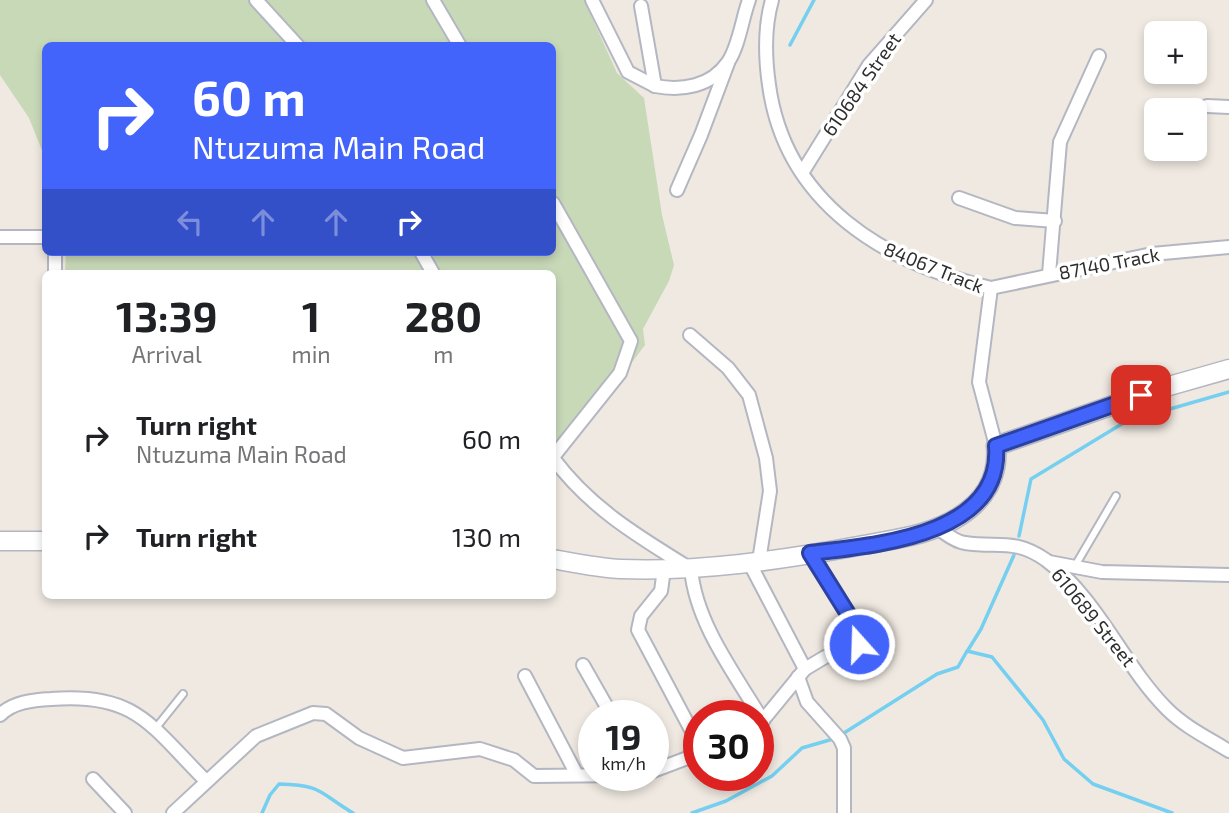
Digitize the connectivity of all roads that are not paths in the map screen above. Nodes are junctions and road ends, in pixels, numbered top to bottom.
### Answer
1 (256, 0) edge
2 (433, 0) edge
3 (592, 0) edge
4 (749, 0) edge
5 (772, 0) edge
6 (926, 0) edge
7 (641, 6) dead end
8 (294, 42) edge
9 (458, 42) edge
10 (1099, 56) dead end
11 (728, 63) junction
12 (655, 86) junction
13 (1208, 106) dead end
14 (1229, 107) edge
15 (802, 173) junction
16 (677, 190) dead end
17 (959, 198) dead end
18 (556, 208) edge
19 (1055, 221) junction
20 (0, 237) edge
21 (42, 237) edge
22 (1229, 247) edge
23 (1049, 274) junction
24 (991, 288) junction
25 (690, 335) dead end
26 (1229, 369) edge
27 (996, 446) junction
28 (556, 453) edge
29 (556, 461) edge
30 (1116, 496) dead end
31 (937, 528) junction
32 (0, 541) edge
33 (42, 541) edge
34 (810, 553) junction
35 (556, 559) edge
36 (754, 561) junction
37 (1048, 562) junction
38 (1074, 568) junction
39 (664, 569) junction
40 (691, 569) junction
41 (1229, 575) edge
42 (583, 665) dead end
43 (802, 673) junction
44 (525, 676) dead end
45 (183, 694) dead end
46 (603, 700) edge
47 (747, 700) edge
48 (774, 706) edge
49 (1, 712) edge
50 (683, 715) edge
51 (155, 729) junction
52 (1229, 751) edge
53 (577, 775) joint
54 (93, 779) dead end
55 (205, 780) junction
56 (842, 811) edge
57 (125, 813) edge
58 (173, 813) edge

1 - 8 street
2 - 9 street
3 - 12 street
4 - 11 street
5 - 15 street, 84067 Track
6 - 15 street, 610684 Street
7 - 12 street
10 - 19 street
11 - 12 street
11 - 16 street
13 - 14 street
15 - 24 street, 84067 Track
17 - 19 street
18 - 28 street
19 - 23 street
20 - 21 street
22 - 23 street, 87140 Track
23 - 24 street, 87140 Track
24 - 27 street, 84067 Track
25 - 36 street
26 - 27 main road
27 - 31 main road
29 - 40 street
30 - 38 lane
31 - 34 main road
31 - 37 street, 610689 Street
32 - 33 main road
34 - 36 main road
34 - 43 street
35 - 39 main road
36 - 40 main road
36 - 43 street
37 - 38 street
37 - 52 street, 610689 Street
38 - 41 street
39 - 40 main road
39 - 50 street
40 - 47 street
42 - 46 street
43 - 48 street
43 - 56 street
44 - 53 street
45 - 51 lane
49 - 51 street
51 - 55 street
53 - 55 street
54 - 57 street
55 - 58 street

